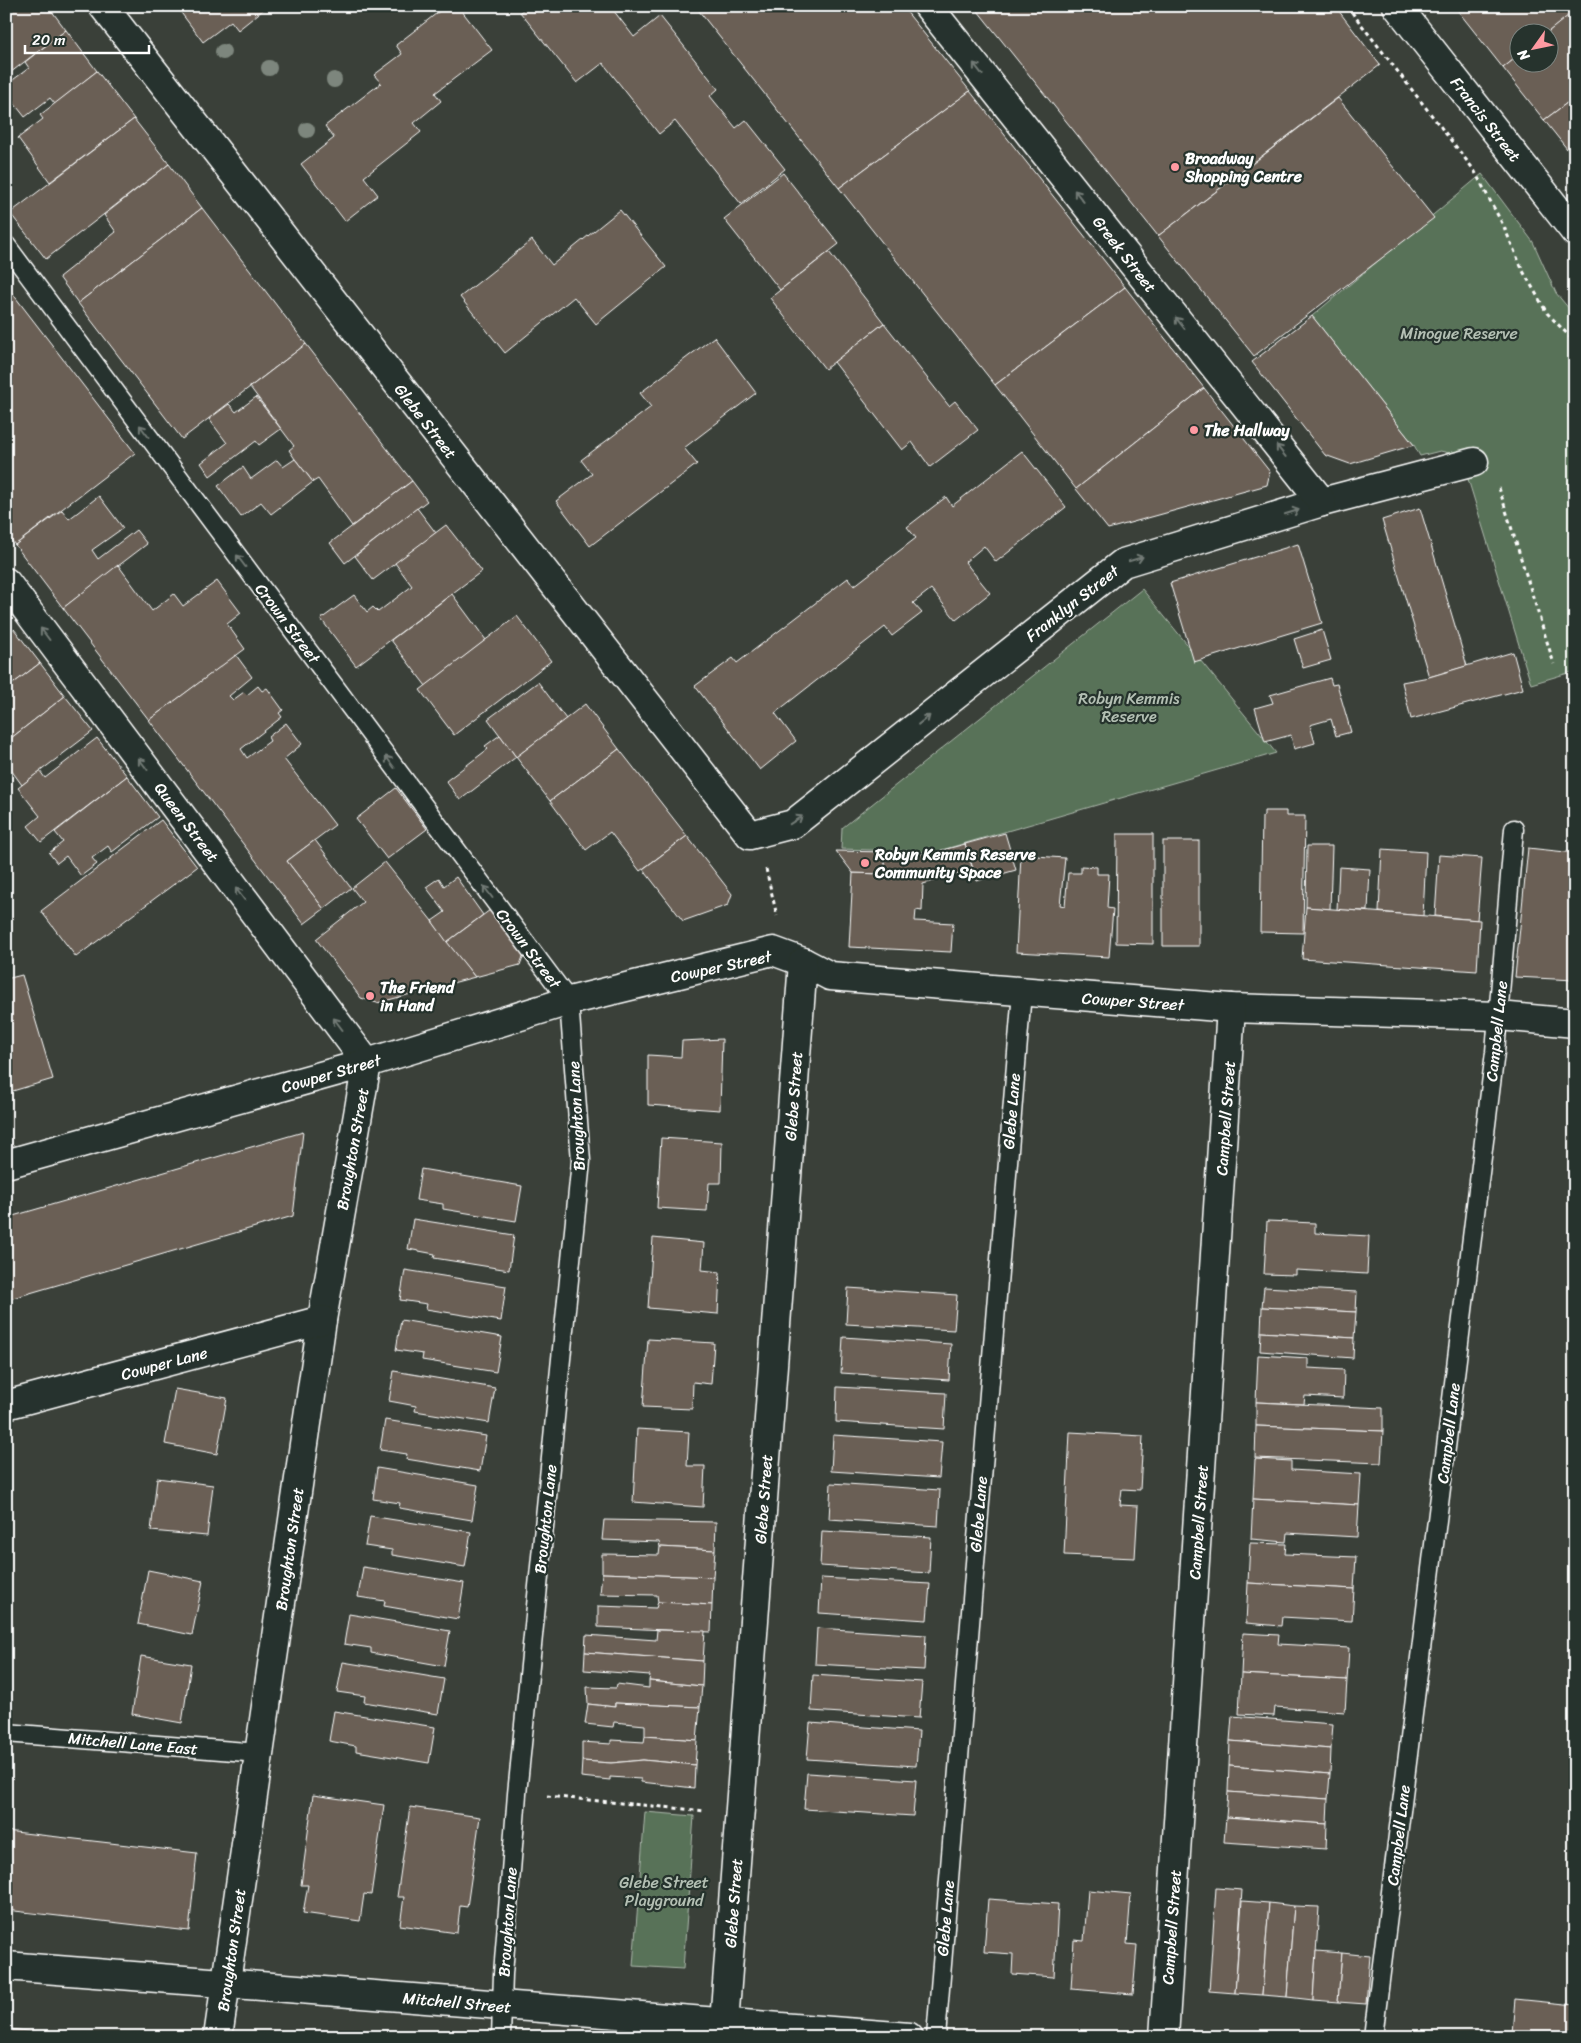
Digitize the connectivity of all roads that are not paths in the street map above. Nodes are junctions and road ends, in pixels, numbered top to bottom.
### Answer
1 (102, 6) edge
2 (928, 6) edge
3 (1397, 6) edge
4 (1575, 232) edge
5 (6, 245) edge
6 (1474, 462) dead end
7 (1322, 502) junction
8 (6, 582) edge
9 (1514, 829) dead end
10 (750, 835) joint
11 (803, 962) junction
12 (1022, 992) junction
13 (569, 1001) junction
14 (1232, 1008) junction
15 (1499, 1016) junction
16 (1575, 1022) edge
17 (368, 1063) junction
18 (6, 1164) edge
19 (322, 1320) junction
20 (6, 1405) edge
21 (6, 1733) edge
22 (259, 1753) junction
23 (6, 1966) edge
24 (226, 1983) junction
25 (502, 2006) junction
26 (724, 2029) edge
27 (218, 2037) edge
28 (501, 2037) edge
29 (908, 2037) edge
30 (936, 2037) edge
31 (1164, 2037) edge
32 (1373, 2037) edge

1 - 10 street, Glebe Street
7 -> 2 street, Greek Street
3 - 4 street, Francis Street
13 -> 5 lane, Crown Street
6 - 7 street, Franklyn Street
10 -> 7 street, Franklyn Street
17 -> 8 street, Queen Street
9 - 15 lane, Campbell Lane
11 - 12 street, Cowper Street
11 - 13 street, Cowper Street
11 - 26 street, Glebe Street
12 - 14 street, Cowper Street
12 - 30 lane, Glebe Lane
13 - 17 street, Cowper Street
13 - 25 lane, Broughton Lane
14 - 15 street, Cowper Street
14 - 31 street, Campbell Street
15 - 16 street, Cowper Street
15 - 32 lane, Campbell Lane
17 - 18 street, Cowper Street
17 - 19 street, Broughton Street
19 - 20 street, Cowper Lane
19 - 22 street, Broughton Street
21 - 22 lane, Mitchell Lane East
22 - 24 street, Broughton Street
23 - 24 street, Mitchell Street
24 - 25 street, Mitchell Street
24 - 27 street, Broughton Street
25 - 26 street, Mitchell Street
25 - 28 lane, Broughton Lane
26 - 29 street, Mitchell Street

